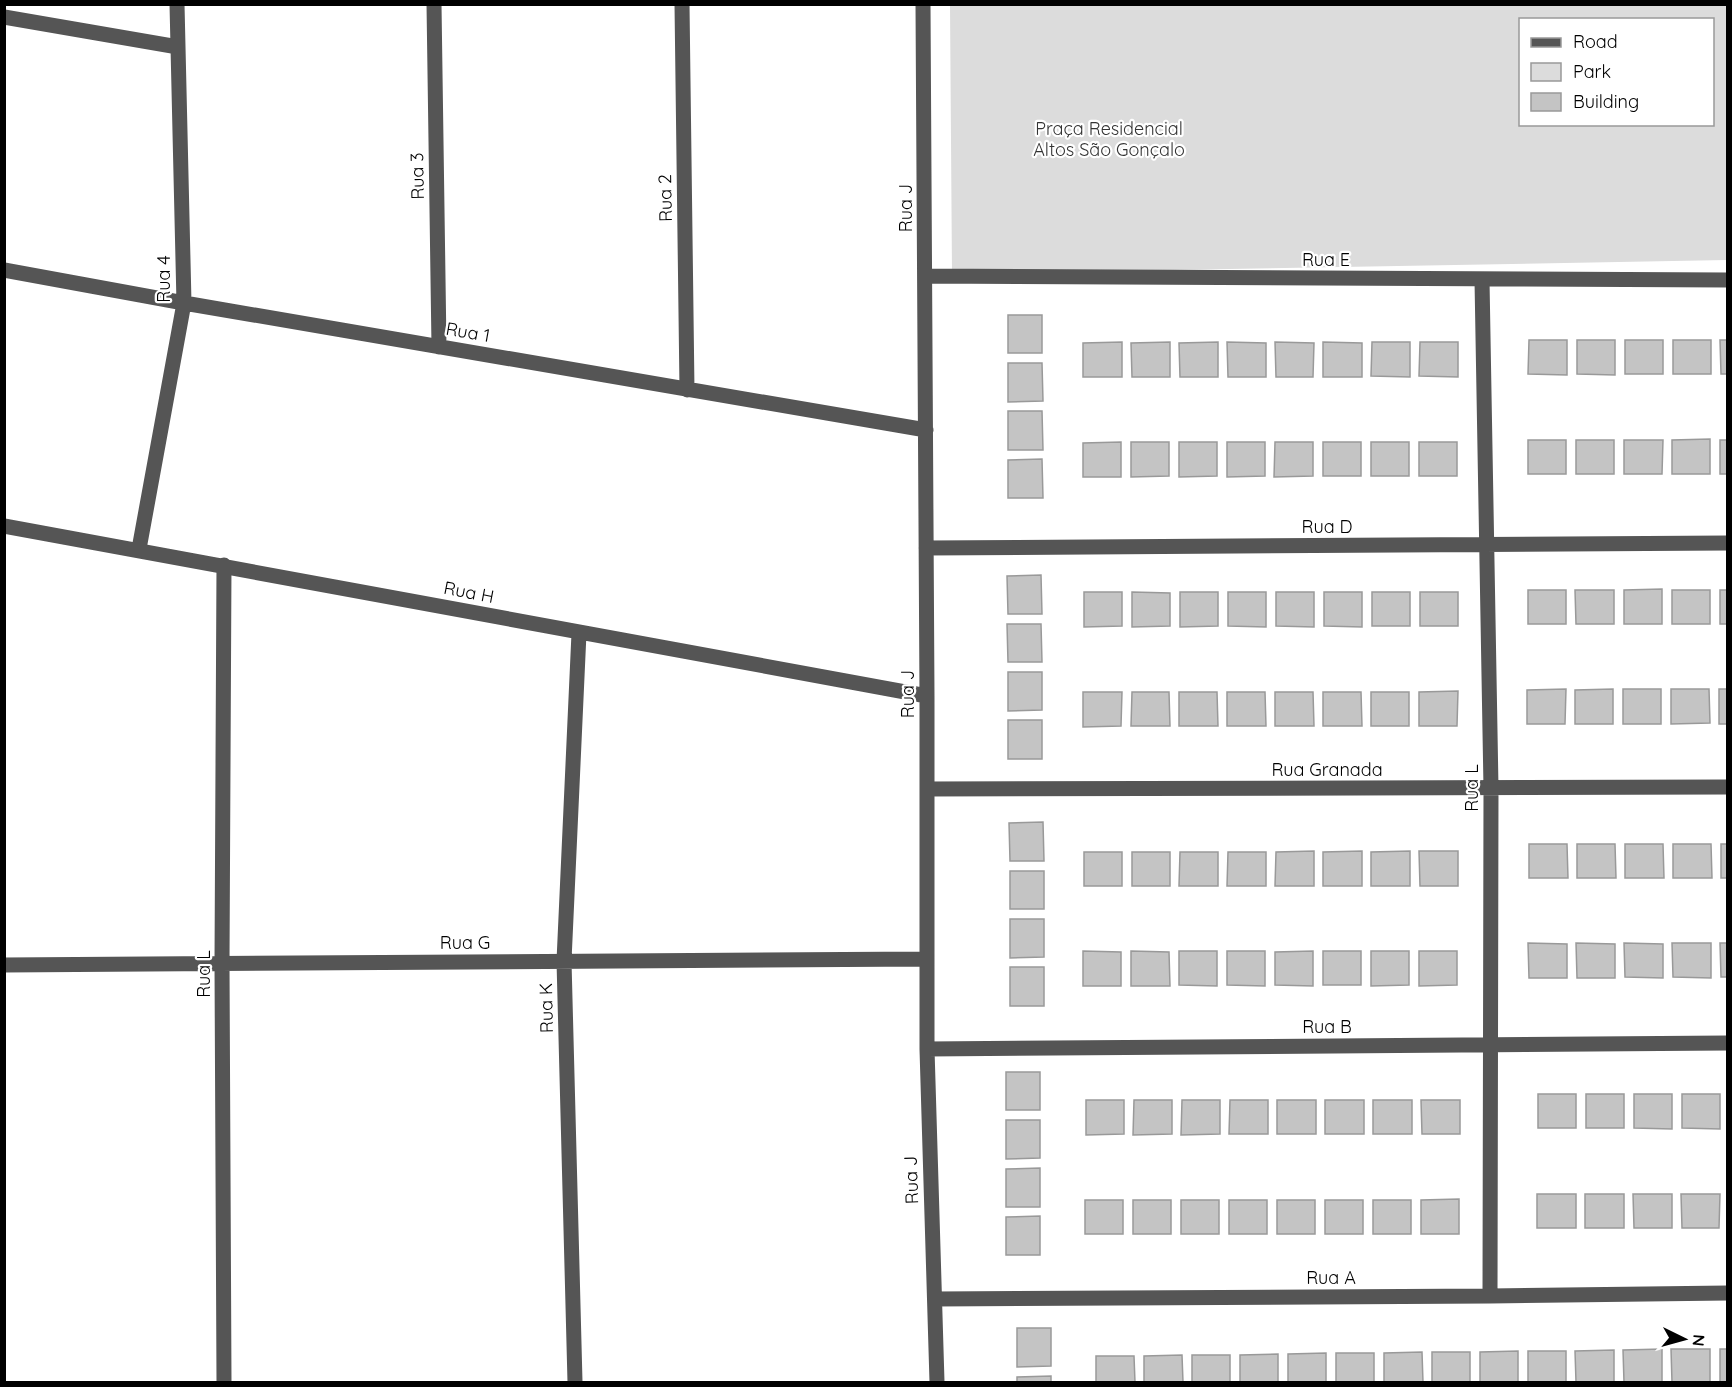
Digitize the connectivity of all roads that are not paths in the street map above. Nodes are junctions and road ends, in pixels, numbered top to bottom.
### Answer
1 (177, 4) edge
2 (434, 4) edge
3 (682, 4) edge
4 (923, 4) edge
5 (4, 16) edge
6 (178, 47) junction
7 (4, 270) edge
8 (925, 276) junction
9 (1482, 280) junction
10 (1728, 280) edge
11 (184, 303) junction
12 (439, 346) junction
13 (687, 390) junction
14 (926, 430) junction
15 (4, 526) edge
16 (1728, 543) edge
17 (1487, 544) junction
18 (926, 548) junction
19 (139, 549) junction
20 (224, 565) junction
21 (579, 633) junction
22 (927, 696) junction
23 (1491, 788) junction
24 (1728, 788) edge
25 (927, 789) junction
26 (926, 959) junction
27 (564, 961) junction
28 (222, 963) junction
29 (4, 965) edge
30 (1728, 1043) edge
31 (1490, 1045) junction
32 (927, 1049) junction
33 (1728, 1293) edge
34 (1490, 1296) junction
35 (935, 1299) junction
36 (224, 1383) edge
37 (575, 1383) edge
38 (937, 1383) edge

1 - 6 street, Rua 4
2 - 12 street, Rua 3
3 - 13 street, Rua 2
4 - 8 street, Rua J
5 - 6 street
6 - 11 street, Rua 4
7 - 11 street, Rua 1
8 - 9 street, Rua E
8 - 14 street, Rua J
9 - 10 street, Rua E
9 - 17 street, Rua L
11 - 12 street, Rua 1
11 - 19 street, Rua 4
12 - 13 street, Rua 1
13 - 14 street, Rua 1
14 - 18 street, Rua J
15 - 19 street, Rua H
16 - 17 street, Rua D
17 - 18 street, Rua D
17 - 23 street, Rua L
18 - 22 street, Rua J
19 - 20 street, Rua H
20 - 21 street, Rua H
20 - 28 street, Rua L
21 - 22 street, Rua H
21 - 27 street, Rua K
22 - 25 street, Rua J
23 - 24 street, Rua Granada
23 - 25 street, Rua Granada
23 - 31 street, Rua L
25 - 26 street, Rua J
26 - 27 street, Rua G
26 - 32 street, Rua J
27 - 28 street, Rua G
27 - 37 street, Rua K
28 - 29 street, Rua G
28 - 36 street, Rua L
30 - 31 street, Rua B
31 - 32 street, Rua B
31 - 34 street, Rua L
32 - 35 street, Rua J
33 - 34 street, Rua A
34 - 35 street, Rua A
35 - 38 street, Rua J

